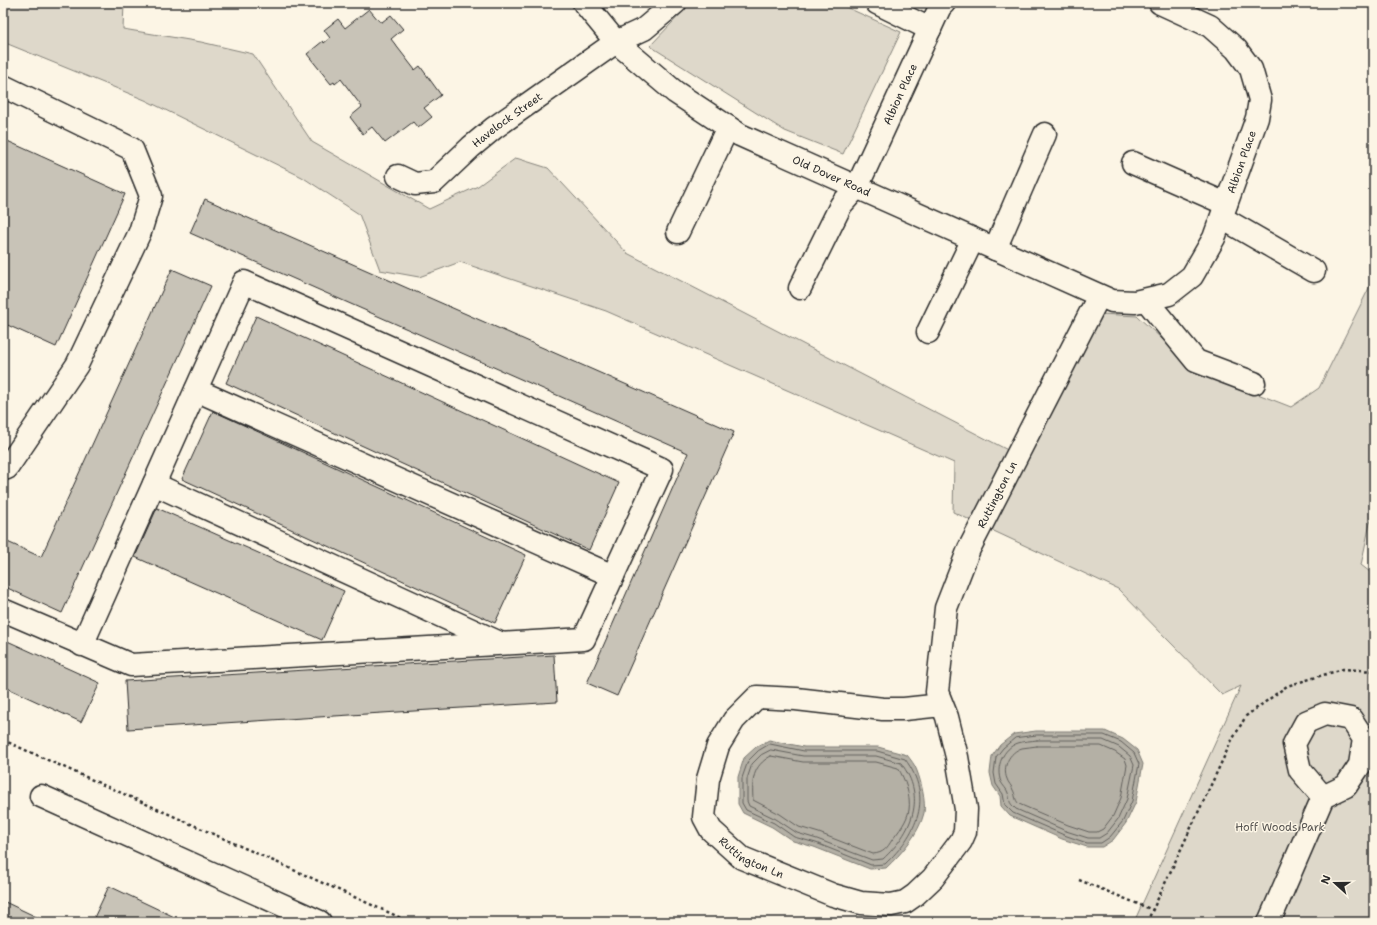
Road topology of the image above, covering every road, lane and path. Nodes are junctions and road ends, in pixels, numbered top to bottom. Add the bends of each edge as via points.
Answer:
1 (584, 3) edge
2 (675, 3) edge
3 (877, 3) edge
4 (944, 3) edge
5 (1160, 3) edge
6 (930, 29) junction
7 (616, 42) junction
8 (3, 86) edge
9 (728, 127) junction
10 (1045, 134) dead end
11 (1133, 162) dead end
12 (398, 176) dead end
13 (857, 187) junction
14 (1224, 211) junction
15 (678, 232) dead end
16 (973, 239) junction
17 (995, 249) junction
18 (1314, 271) dead end
19 (800, 288) dead end
20 (1106, 298) junction
21 (1146, 300) junction
22 (928, 332) dead end
23 (1254, 382) dead end
24 (196, 390) junction
25 (3, 469) edge
26 (154, 484) junction
27 (613, 576) junction
28 (3, 610) edge
29 (502, 644) junction
30 (82, 645) junction
31 (1374, 671) edge
32 (942, 705) junction
33 (3, 740) edge
34 (41, 796) dead end
35 (1323, 797) dead end
36 (1079, 880) dead end
37 (1153, 910) junction
38 (320, 922) edge
39 (410, 922) edge
40 (1147, 922) edge
41 (1269, 922) edge

1 - 7 street, Old Dover Road
2 - 7 street, Havelock Street via 644,29
3 - 6 street
4 - 6 street, Albion Place
5 - 14 street, Albion Place via 1210,26 1236,49 1251,69 1260,100 1257,118
6 - 13 street, Albion Place
7 - 9 street, Old Dover Road via 675,92
7 - 12 street, Havelock Street via 488,133 434,182 415,184
8 - 25 street via 132,149 151,196 140,232 77,365 7,468
9 - 13 street, Old Dover Road via 740,135
9 - 15 street
10 - 17 street
11 - 14 street
13 - 16 street, Old Dover Road
13 - 19 street, Albion Place via 841,205
14 - 18 street
14 - 21 street, Albion Place via 1214,238 1192,276 1169,294
16 - 17 street, Old Dover Road
16 - 22 street
17 - 20 street, Old Dover Road
20 - 21 street, Albion Place via 1135,302
20 - 32 street, Ruttington Ln via 969,549 946,608 937,692
21 - 23 street via 1196,361
24 - 26 street
24 - 27 street
24 - 27 street via 244,282 252,285 662,468
26 - 29 street
26 - 30 street
27 - 29 street via 584,639
28 - 30 street
29 - 30 street via 131,665
31 - 37 path via 1343,669 1286,686 1246,716 1231,742
32 - 32 street, Ruttington Ln via 957,756 966,809 965,832 933,878 905,902 890,906 861,903 833,895 742,858 711,830 704,817 708,779 718,746 734,720 757,697 883,709
33 - 39 path
34 - 38 street
35 - 41 street
36 - 37 path
37 - 40 path

